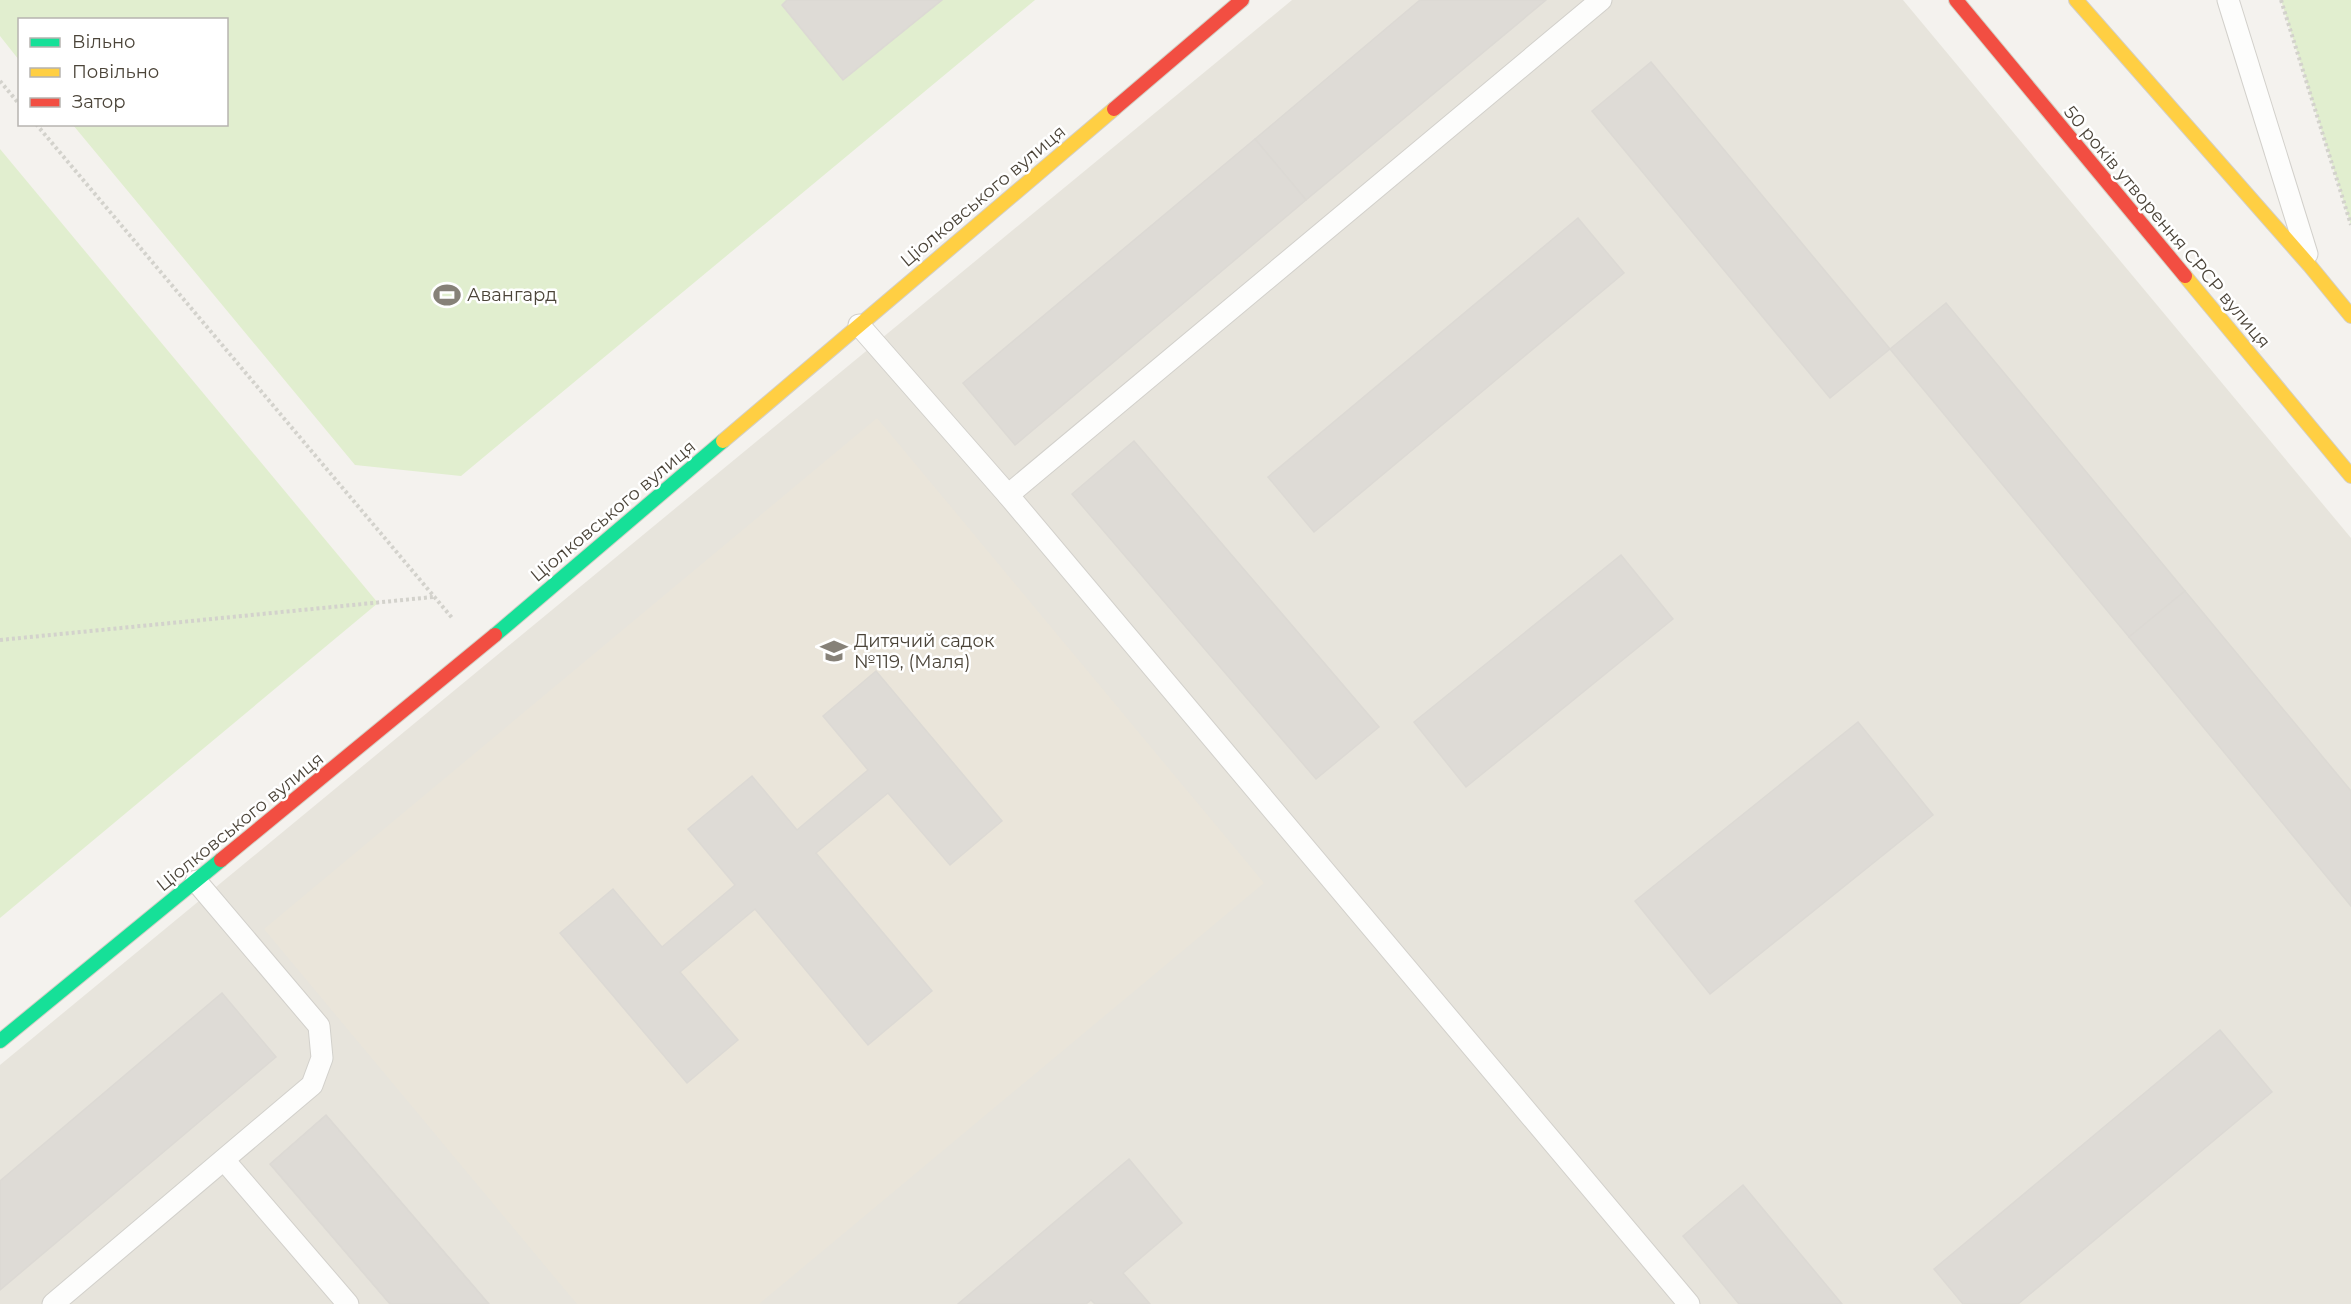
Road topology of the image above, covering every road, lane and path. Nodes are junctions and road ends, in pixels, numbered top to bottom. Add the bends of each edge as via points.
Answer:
1 (1242, 0) edge
2 (1601, 0) edge
3 (1956, 0) edge
4 (2076, 0) edge
5 (2228, 0) edge
6 (2281, 0) edge
7 (0, 81) edge
8 (18, 103) edge
9 (38, 126) edge
10 (2351, 225) edge
11 (2310, 266) junction
12 (2351, 316) edge
13 (859, 326) junction
14 (2351, 476) edge
15 (1008, 495) junction
16 (434, 597) junction
17 (0, 640) edge
18 (478, 649) junction
19 (196, 882) junction
20 (0, 1041) edge
21 (224, 1160) junction
22 (53, 1304) edge
23 (348, 1304) edge
24 (1689, 1304) edge

1 - 13 street, Ціолковського вулиця
2 - 15 lane
3 - 14 street, 50 років утворення СРСР вулиця
4 - 11 street
5 - 11 lane
6 - 10 path
7 - 8 path
9 - 16 path
11 - 12 street
13 - 15 lane
13 - 18 street, Ціолковського вулиця
15 - 24 lane
16 - 17 path
16 - 18 path
18 - 19 street, Ціолковського вулиця
19 - 20 street, Ціолковського вулиця
19 - 21 lane via 319,1026 322,1058 312,1085
21 - 22 lane
21 - 23 lane

